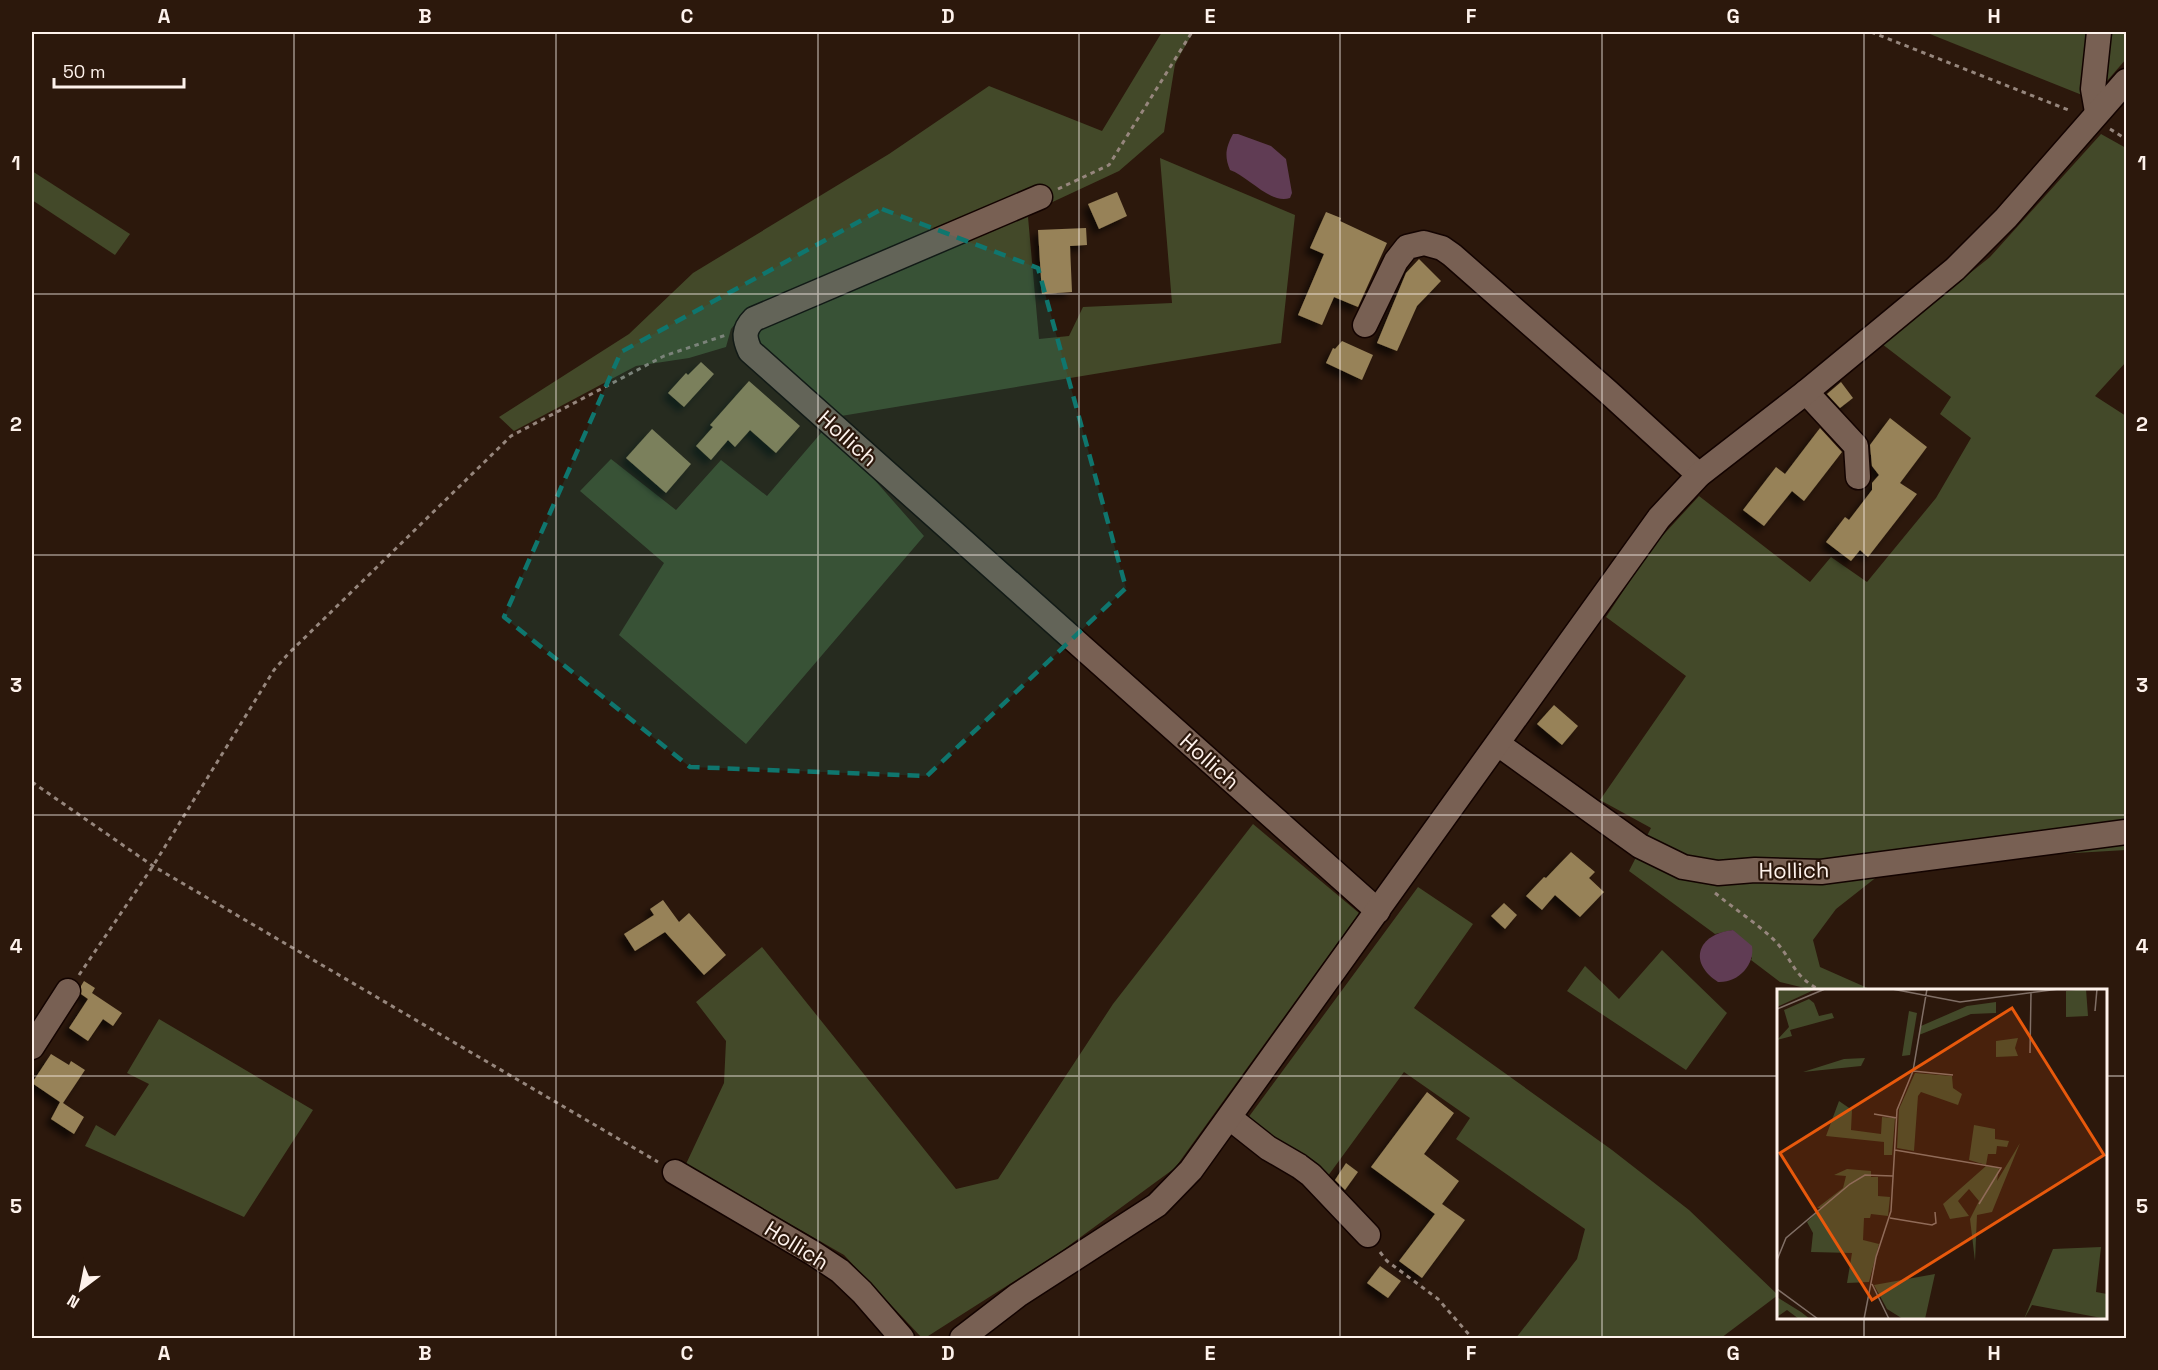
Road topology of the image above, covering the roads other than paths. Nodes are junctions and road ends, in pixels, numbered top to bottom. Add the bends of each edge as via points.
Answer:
1 (2099, 32) edge
2 (2127, 81) edge
3 (2095, 116) junction
4 (1040, 197) road end
5 (1365, 324) dead end
6 (1806, 392) junction
7 (1700, 475) junction
8 (1858, 477) dead end
9 (1498, 744) junction
10 (2127, 832) edge
11 (1378, 911) junction
12 (68, 991) road end
13 (32, 1047) edge
14 (1230, 1118) junction
15 (675, 1172) road end
16 (1368, 1235) road end
17 (902, 1338) edge
18 (962, 1338) edge

1 - 3 street via 2093,89
2 - 3 street
3 - 6 street via 2006,218 1955,268
4 - 11 street, Hollich via 754,320 745,334 750,351
5 - 7 street via 1407,247 1424,243 1442,248
6 - 7 street
6 - 8 street via 1856,446
7 - 9 street via 1659,518
9 - 10 street, Hollich via 1640,846 1683,867 1718,873 1821,872
9 - 11 street
11 - 14 street
12 - 13 street
14 - 16 street via 1299,1166
14 - 18 street via 1191,1170 1157,1205 1018,1295
15 - 17 street, Hollich via 840,1271

